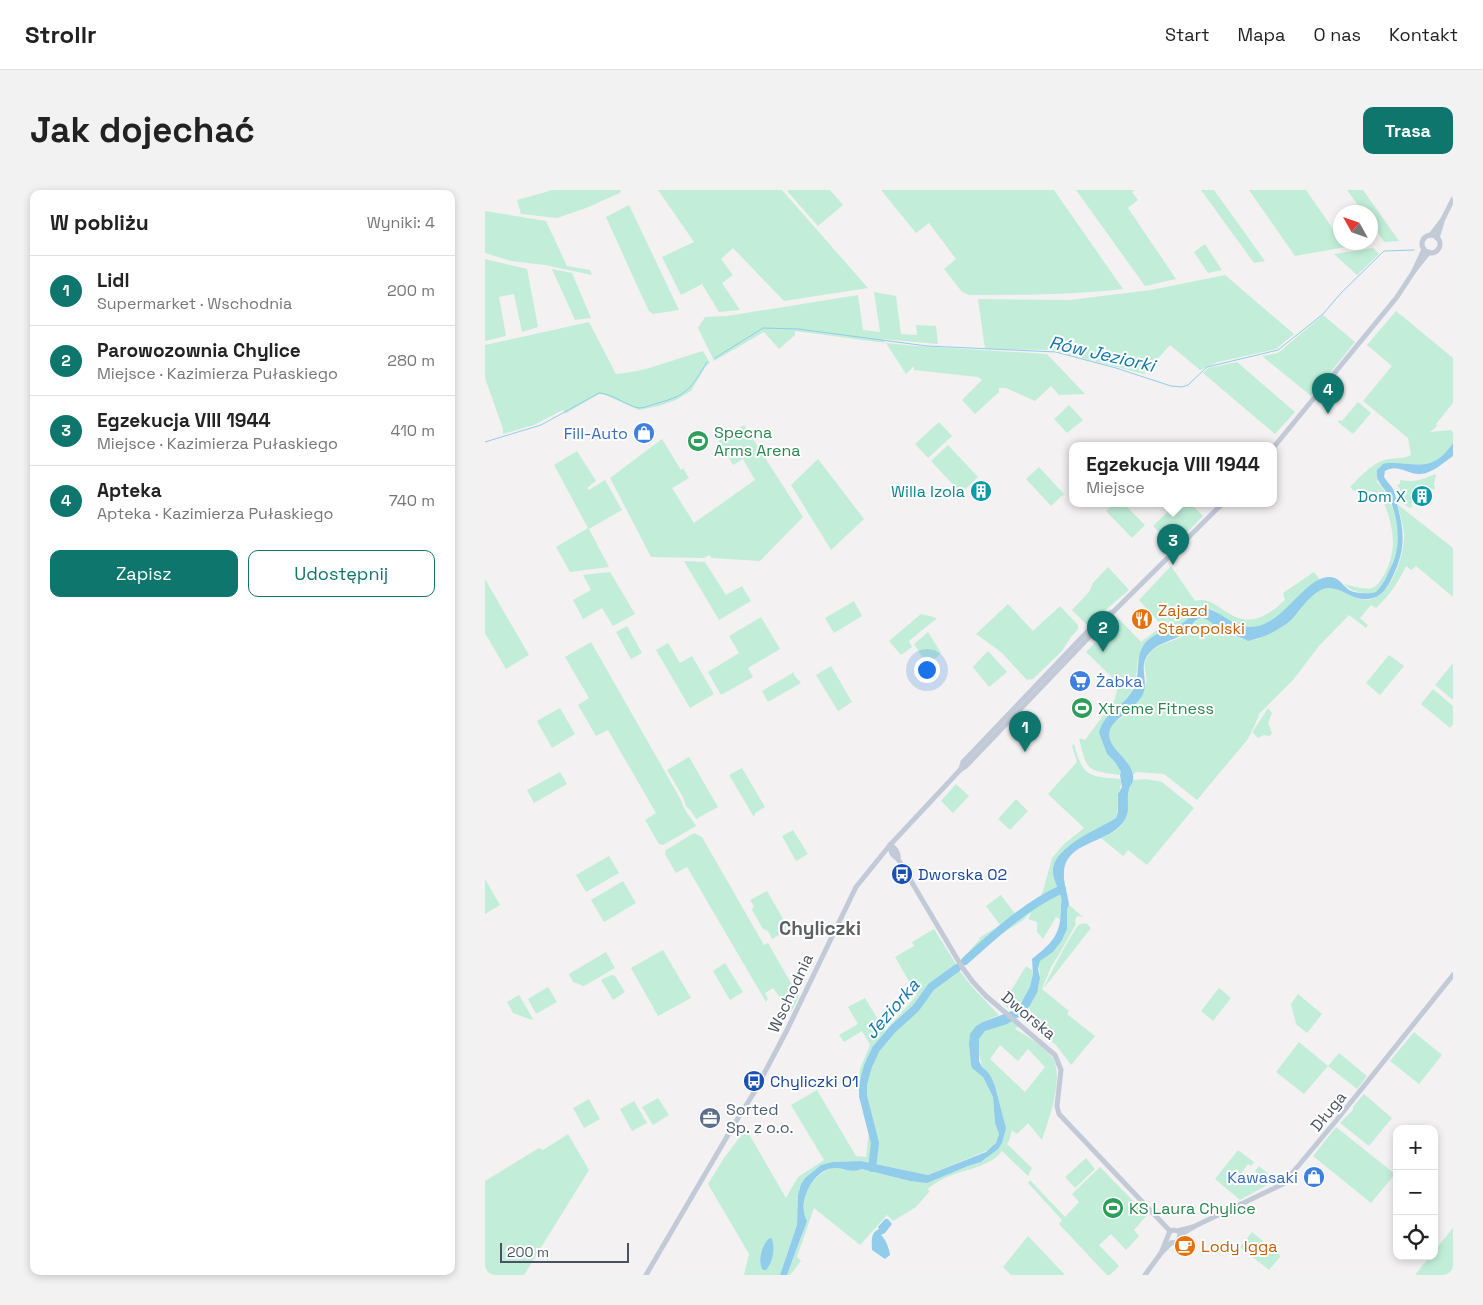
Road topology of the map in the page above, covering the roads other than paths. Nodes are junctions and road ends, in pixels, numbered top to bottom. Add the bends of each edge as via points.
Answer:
1 (1453, 199) edge
2 (1434, 236) junction
3 (1426, 251) junction
4 (1277, 443) edge
5 (1219, 507) edge
6 (889, 845) junction
7 (1453, 976) edge
8 (1170, 1231) junction
9 (1179, 1233) junction
10 (1169, 1241) junction
11 (646, 1275) edge
12 (1145, 1275) edge

1 - 2 main road
2 - 3 main road via 1427,236 1422,241
2 - 3 main road via 1439,247 1434,252
3 - 4 main road via 1387,311
5 - 6 main road, Wschodnia via 1032,692
6 - 8 main road, Dworska via 895,848 898,859 962,967 980,989 1051,1049 1060,1063 1059,1114
6 - 11 main road, Wschodnia via 852,893 767,1071
7 - 9 main road, Długa via 1283,1184
8 - 9 main road
8 - 10 main road via 1167,1235
9 - 10 main road via 1178,1242
10 - 12 main road

